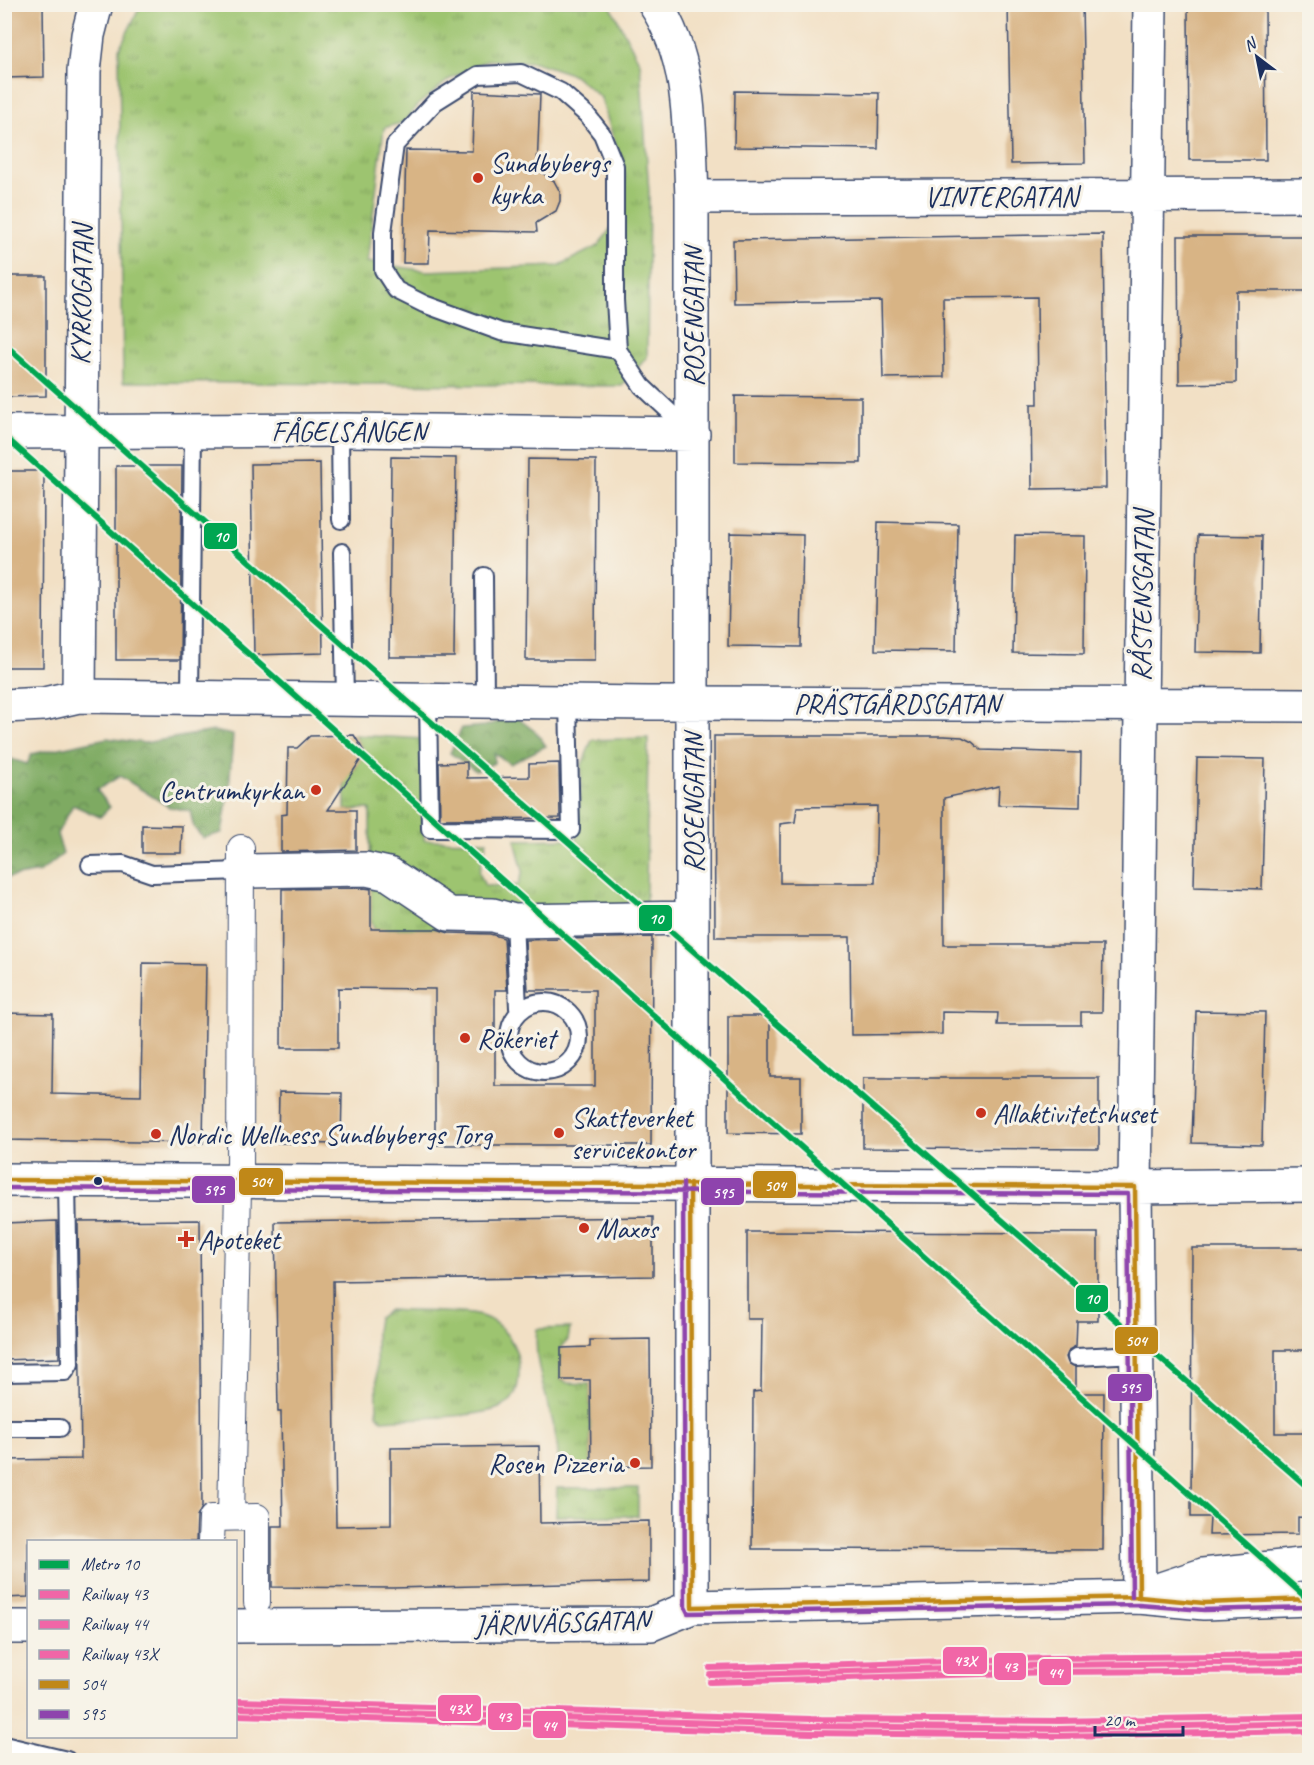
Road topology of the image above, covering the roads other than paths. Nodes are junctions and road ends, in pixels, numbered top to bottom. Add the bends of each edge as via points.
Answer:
1 (96, 4) edge
2 (655, 4) edge
3 (1150, 4) edge
4 (1146, 195) junction
5 (1310, 195) edge
6 (692, 198) junction
7 (618, 350) junction
8 (340, 430) junction
9 (194, 431) junction
10 (4, 432) edge
11 (79, 432) junction
12 (693, 434) junction
13 (341, 520) dead end
14 (342, 552) dead end
15 (484, 576) dead end
16 (78, 696) junction
17 (190, 696) junction
18 (345, 699) junction
19 (428, 700) junction
20 (485, 700) junction
21 (568, 702) junction
22 (694, 703) junction
23 (1141, 704) junction
24 (1310, 705) edge
25 (4, 706) edge
26 (241, 859) junction
27 (90, 866) dead end
28 (692, 918) junction
29 (514, 921) junction
30 (520, 1011) junction
31 (4, 1180) edge
32 (67, 1181) junction
33 (240, 1181) junction
34 (690, 1183) junction
35 (1310, 1185) edge
36 (1135, 1187) junction
37 (1138, 1354) junction
38 (1076, 1357) dead end
39 (4, 1373) edge
40 (4, 1428) edge
41 (60, 1428) dead end
42 (231, 1517) junction
43 (212, 1540) edge
44 (1310, 1564) edge
45 (1139, 1597) junction
46 (1310, 1599) edge
47 (257, 1602) dead end
48 (692, 1607) junction
49 (237, 1626) edge
50 (4, 1627) edge
51 (27, 1627) edge
52 (4, 1745) edge
53 (67, 1761) edge

1 - 11 street, KYRKOGATAN via 84,71
2 - 6 street, ROSENGATAN via 672,35 681,64
3 - 4 street, RÅSTENSGATAN
4 - 5 street, VINTERGATAN
4 - 6 street, VINTERGATAN
4 - 23 street, RÅSTENSGATAN
6 - 12 street, ROSENGATAN
7 - 7 lane via 615,166 602,134 587,115 551,87 521,73 478,75 435,102 395,145 383,232 383,270 396,290 501,333
7 - 12 lane via 642,386
8 - 9 street, FÅGELSÅNGEN
8 - 12 street, FÅGELSÅNGEN
8 - 13 lane
9 - 11 street, FÅGELSÅNGEN
9 - 17 lane
10 - 11 street, FÅGELSÅNGEN
11 - 16 street, KYRKOGATAN
12 - 22 street, ROSENGATAN
14 - 18 lane
15 - 20 lane
16 - 17 street, PRÄSTGÅRDSGATAN
16 - 25 street, PRÄSTGÅRDSGATAN via 44,704
17 - 18 street, PRÄSTGÅRDSGATAN
18 - 19 street, PRÄSTGÅRDSGATAN
19 - 20 street, PRÄSTGÅRDSGATAN
19 - 21 lane via 430,829 498,830 571,830
20 - 21 street, PRÄSTGÅRDSGATAN
21 - 22 street, PRÄSTGÅRDSGATAN
22 - 23 street, PRÄSTGÅRDSGATAN
22 - 28 street, ROSENGATAN
23 - 24 street, PRÄSTGÅRDSGATAN
23 - 36 street, RÅSTENSGATAN
26 - 27 lane via 152,874 123,864
26 - 29 street via 389,874 449,914 492,915
26 - 33 street
28 - 29 street
28 - 34 street, ROSENGATAN
29 - 30 lane
30 - 30 lane via 538,1002 551,1002 572,1015 579,1042 570,1062 542,1073 518,1061 508,1039
31 - 32 street
32 - 33 street
32 - 39 lane via 70,1364 65,1372
33 - 34 street
33 - 42 street
34 - 36 street
34 - 48 street, ROSENGATAN
35 - 36 street
36 - 37 street, RÅSTENSGATAN
37 - 38 lane
37 - 45 street, RÅSTENSGATAN
40 - 41 lane
42 - 43 street via 212,1518
42 - 47 street via 257,1517
44 - 45 street, JÄRNVÄGSGATAN via 1203,1575
45 - 46 street, JÄRNVÄGSGATAN via 1204,1603
45 - 48 street, JÄRNVÄGSGATAN
48 - 49 street, JÄRNVÄGSGATAN via 651,1624
50 - 51 street
52 - 53 lane

